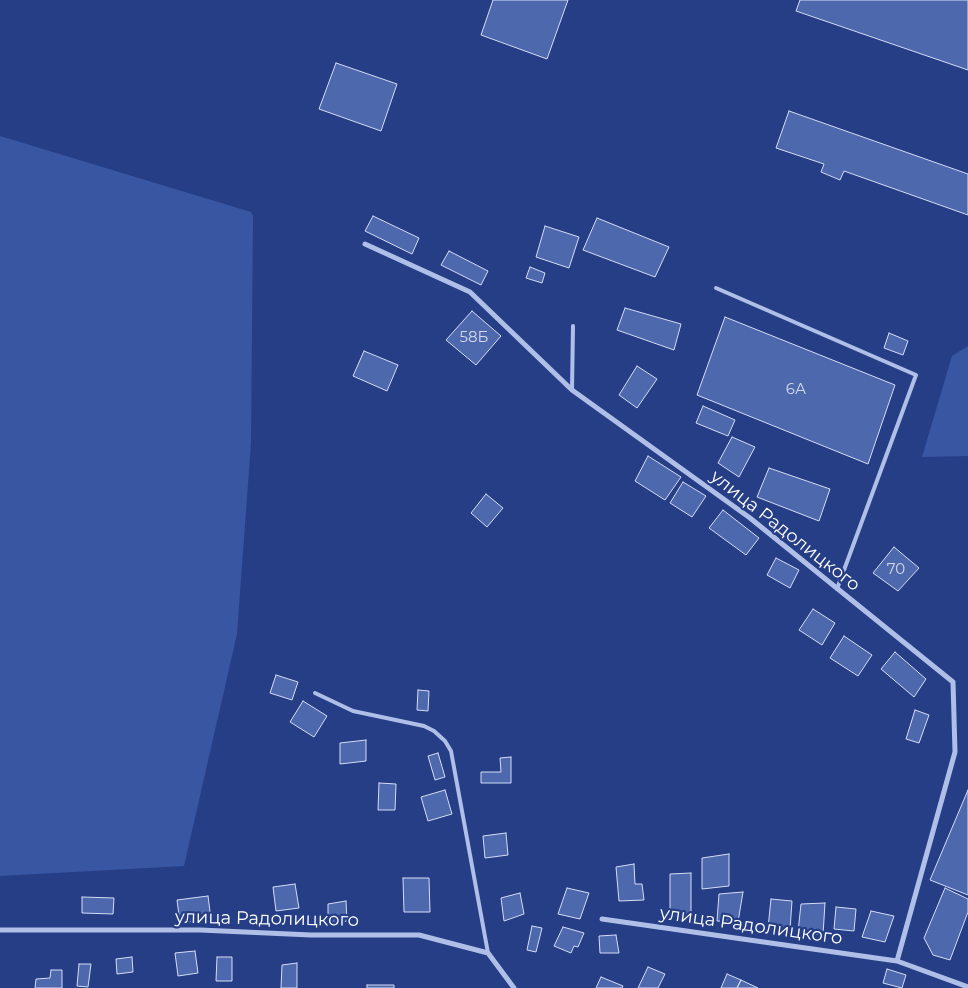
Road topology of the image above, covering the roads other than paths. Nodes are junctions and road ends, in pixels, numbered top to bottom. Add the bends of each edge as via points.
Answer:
1 (365, 244) dead end
2 (716, 288) dead end
3 (573, 326) dead end
4 (572, 390) junction
5 (837, 588) junction
6 (314, 693) dead end
7 (602, 920) dead end
8 (0, 930) edge
9 (488, 952) junction
10 (897, 960) junction
11 (514, 988) edge
12 (968, 988) edge

1 - 4 street, улица Радолицкого via 470,292
2 - 5 lane via 916,376
3 - 4 lane
4 - 5 street, улица Радолицкого via 750,518
5 - 10 street, улица Радолицкого via 953,682 955,752
6 - 9 lane via 353,711 424,726 434,731 448,746
7 - 10 street, улица Радолицкого
8 - 9 street, улица Радолицкого via 419,935
9 - 11 street
10 - 12 street, улица Радолицкого

